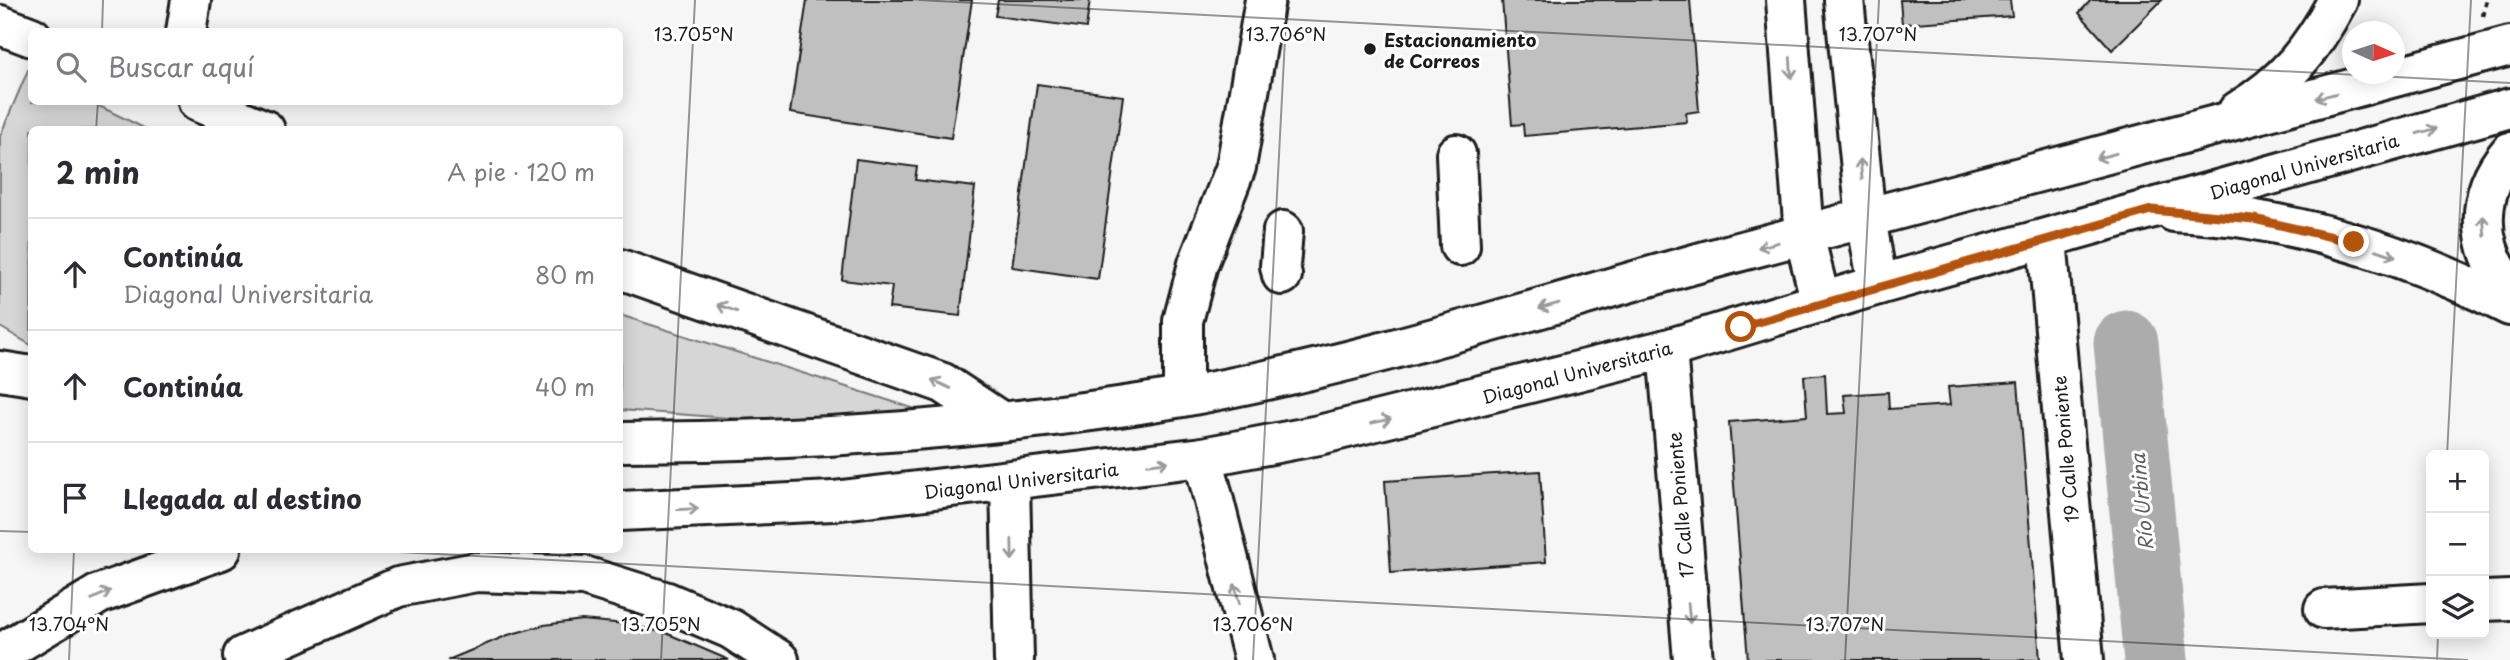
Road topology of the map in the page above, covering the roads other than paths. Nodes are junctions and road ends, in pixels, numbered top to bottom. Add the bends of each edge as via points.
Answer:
1 (191, 0) edge
2 (1265, 0) edge
3 (1786, 0) edge
4 (1844, 0) edge
5 (2338, 0) edge
6 (0, 25) edge
7 (187, 28) edge
8 (28, 36) edge
9 (2510, 46) edge
10 (205, 105) edge
11 (2510, 108) edge
12 (255, 126) edge
13 (2210, 128) junction
14 (2510, 152) edge
15 (1456, 154) dead end
16 (2151, 210) junction
17 (1867, 219) junction
18 (1283, 231) dead end
19 (1804, 235) junction
20 (2047, 239) junction
21 (1460, 246) dead end
22 (623, 270) edge
23 (1282, 275) dead end
24 (1878, 285) junction
25 (2510, 288) edge
26 (1821, 303) junction
27 (2510, 306) edge
28 (1667, 349) junction
29 (0, 370) edge
30 (28, 375) edge
31 (1183, 396) junction
32 (999, 420) junction
33 (623, 442) edge
34 (1203, 457) junction
35 (1010, 482) junction
36 (623, 511) edge
37 (213, 553) edge
38 (2510, 600) edge
39 (2489, 601) edge
40 (2426, 603) edge
41 (2324, 609) dead end
42 (0, 654) edge
43 (243, 656) dead end
44 (779, 660) edge
45 (1014, 660) edge
46 (1254, 660) edge
47 (1693, 660) edge
48 (2084, 660) edge

1 - 7 main road
2 - 31 main road via 1236,167 1198,264 1183,321
3 -> 19 main road
17 -> 4 main road
5 - 13 main road via 2316,43 2269,92
6 - 8 main road
9 -> 13 main road
10 - 12 main road
16 -> 11 main road, Diagonal Universitaria
13 -> 17 main road
25 -> 14 main road via 2488,251 2482,215 2491,180
15 - 21 main road
16 - 20 main road, Diagonal Universitaria
16 -> 27 main road via 2254,219 2354,242 2451,276
17 - 19 main road
17 - 24 main road
18 - 23 main road
19 - 26 main road
19 -> 31 main road via 1409,346
20 - 24 main road, Diagonal Universitaria
20 - 48 main road, 19 Calle Poniente
32 -> 22 main road via 943,383
24 - 26 main road, Diagonal Universitaria
26 - 28 main road, Diagonal Universitaria
34 -> 28 main road, Diagonal Universitaria via 1422,412
28 -> 47 main road, 17 Calle Poniente
29 - 30 main road
31 - 32 main road
32 - 33 main road via 818,436
35 -> 34 main road, Diagonal Universitaria
46 -> 34 main road
36 -> 35 main road, Diagonal Universitaria via 834,501
35 -> 45 main road
42 -> 37 main road via 99,594
38 - 39 main road
40 - 41 main road
43 - 44 main road via 398,587 476,572 584,576 667,602 731,629

